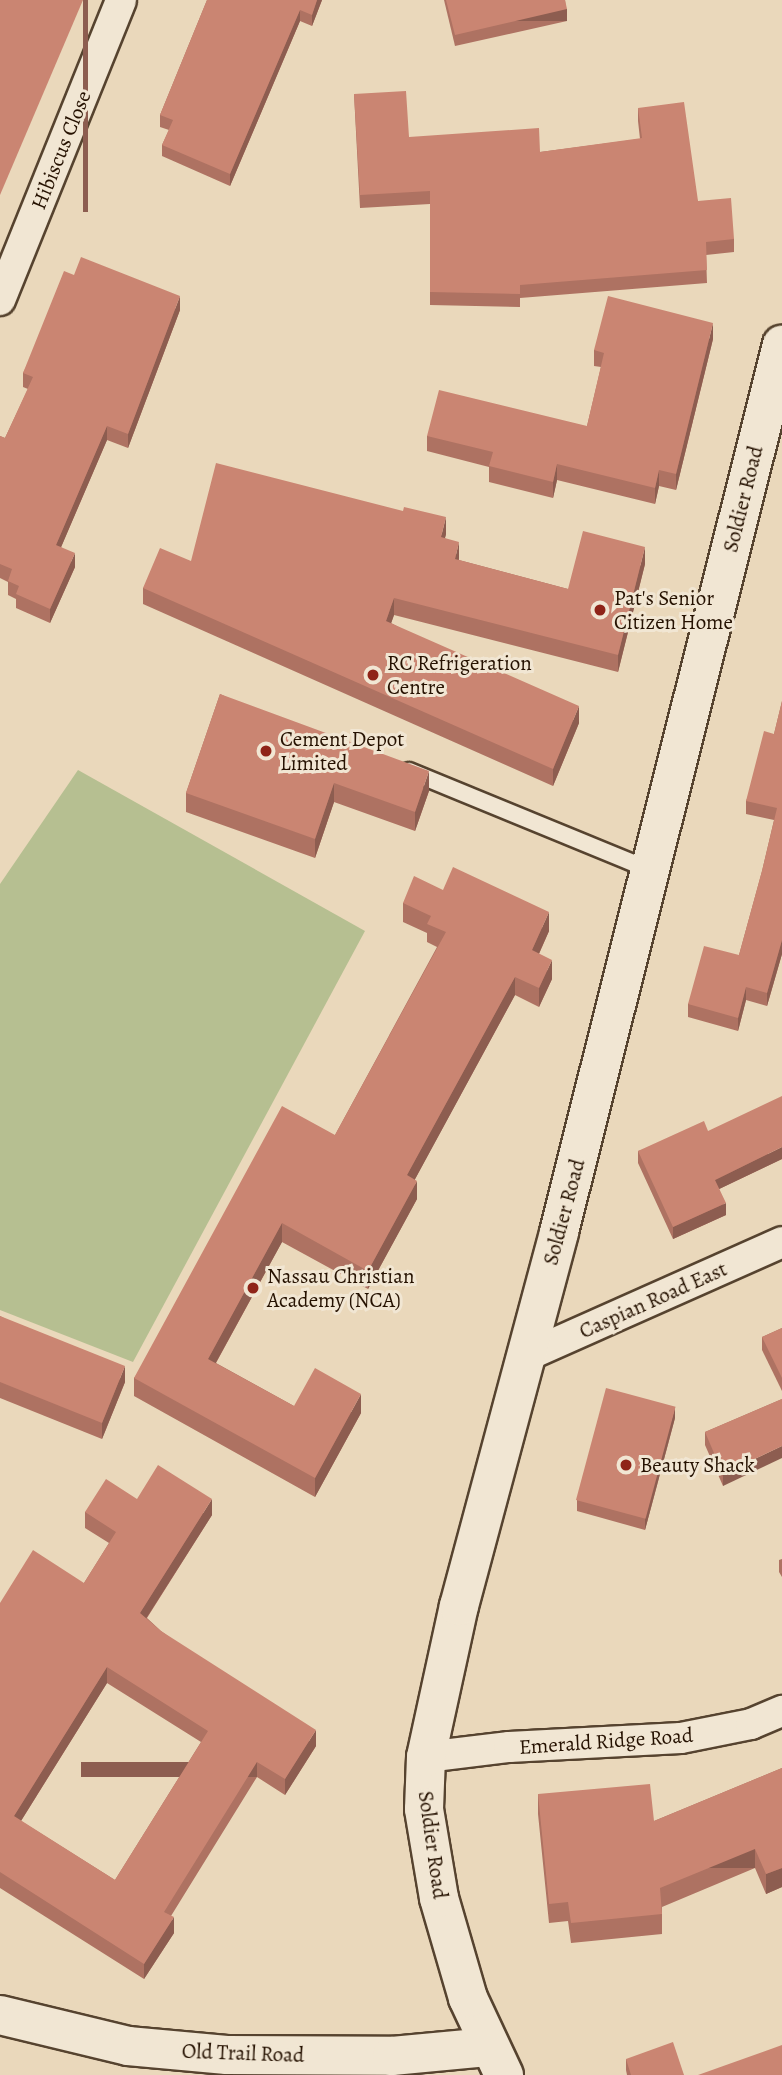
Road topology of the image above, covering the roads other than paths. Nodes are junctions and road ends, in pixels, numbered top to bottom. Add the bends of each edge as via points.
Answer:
1 (121, 0) edge
2 (0, 300) edge
3 (782, 345) edge
4 (386, 762) edge
5 (650, 870) junction
6 (782, 1242) edge
7 (524, 1357) junction
8 (782, 1711) edge
9 (426, 1757) junction
10 (5, 2024) edge
11 (496, 2061) edge

1 - 2 street, Hibiscus Close
3 - 5 main road, Soldier Road
4 - 5 lane
5 - 7 main road, Soldier Road
6 - 7 street, Caspian Road East
7 - 9 main road, Soldier Road via 458,1606
8 - 9 street, Emerald Ridge Road via 751,1724 681,1738 509,1747
9 - 11 main road, Soldier Road via 424,1809 439,1898 468,1998
10 - 11 main road, Old Trail Road via 128,2046 227,2055

